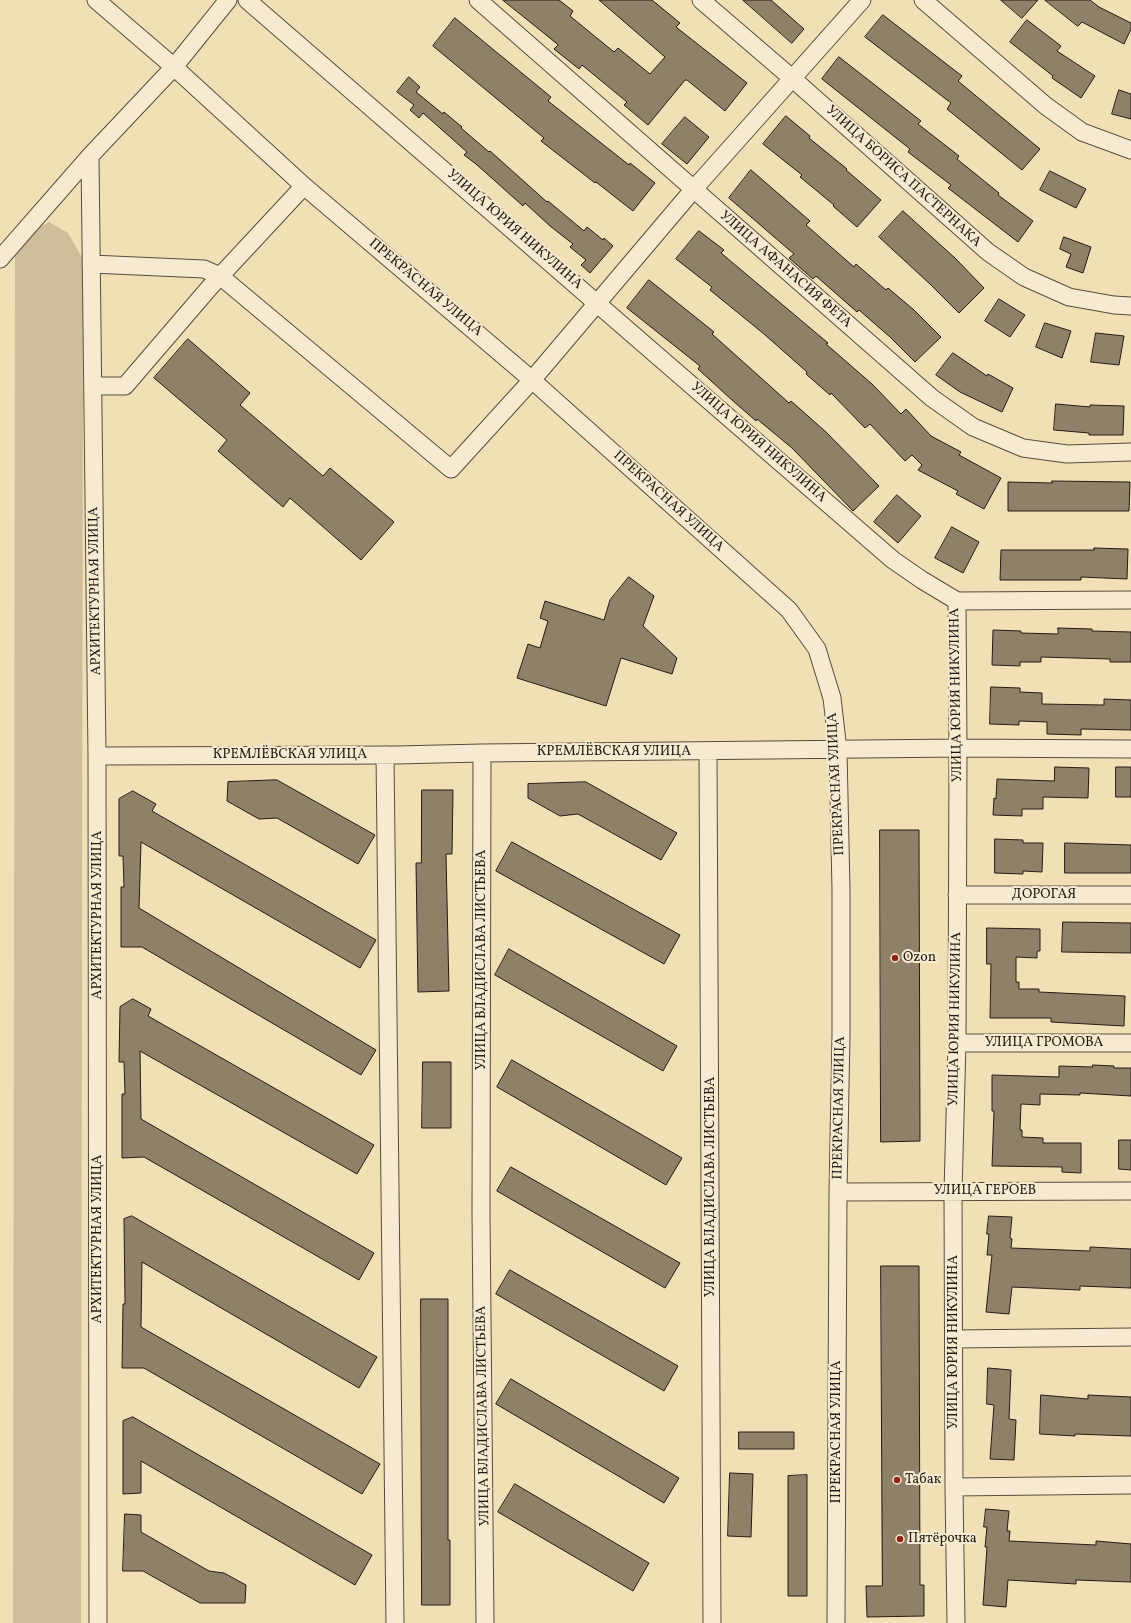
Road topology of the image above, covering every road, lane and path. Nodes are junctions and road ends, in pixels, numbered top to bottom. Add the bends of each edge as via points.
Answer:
1 (96, 0) edge
2 (228, 0) edge
3 (247, 0) edge
4 (478, 0) edge
5 (701, 0) edge
6 (862, 0) edge
7 (923, 0) edge
8 (174, 67) junction
9 (793, 79) junction
10 (1131, 150) edge
11 (90, 156) junction
12 (304, 186) junction
13 (693, 190) junction
14 (0, 258) edge
15 (90, 264) junction
16 (220, 276) junction
17 (598, 303) junction
18 (1131, 306) edge
19 (532, 380) junction
20 (93, 386) junction
21 (1131, 452) edge
22 (1131, 600) edge
23 (957, 601) junction
24 (958, 748) junction
25 (1131, 749) edge
26 (838, 750) junction
27 (708, 751) junction
28 (482, 753) junction
29 (385, 755) junction
30 (97, 756) junction
31 (1131, 894) edge
32 (957, 896) junction
33 (957, 1043) junction
34 (1131, 1043) edge
35 (1131, 1191) edge
36 (838, 1192) junction
37 (953, 1192) junction
38 (1131, 1337) edge
39 (954, 1339) junction
40 (1131, 1485) edge
41 (954, 1487) junction
42 (98, 1623) edge
43 (395, 1623) edge
44 (486, 1623) edge
45 (712, 1623) edge
46 (836, 1623) edge
47 (956, 1623) edge

1 - 8 street, ПРЕКРАСНАЯ УЛИЦА
2 - 8 street
3 - 17 street, УЛИЦА ЮРИЯ НИКУЛИНА
4 - 13 street, УЛИЦА АФАНАСИЯ ФЕТА
5 - 9 street, УЛИЦА БОРИСА ПАСТЕРНАКА
6 - 9 street
7 - 10 street via 1046,106 1082,132
8 - 11 street
8 - 12 street, ПРЕКРАСНАЯ УЛИЦА
9 - 13 street
9 - 18 street, УЛИЦА БОРИСА ПАСТЕРНАКА via 988,252 1024,277 1069,297
11 - 14 street
11 - 15 street, АРХИТЕКТУРНАЯ УЛИЦА
12 - 16 street
12 - 19 street, ПРЕКРАСНАЯ УЛИЦА
13 - 17 street
13 - 21 street, УЛИЦА АФАНАСИЯ ФЕТА via 932,398 973,427 1023,448 1067,454
15 - 16 street via 204,269
15 - 20 street, АРХИТЕКТУРНАЯ УЛИЦА
16 - 19 street via 450,469
16 - 20 street via 125,386
17 - 19 street
17 - 23 street, УЛИЦА ЮРИЯ НИКУЛИНА via 893,560
19 - 26 street, ПРЕКРАСНАЯ УЛИЦА via 789,610 817,649 832,698
20 - 30 street, АРХИТЕКТУРНАЯ УЛИЦА
22 - 23 street
23 - 24 street, УЛИЦА ЮРИЯ НИКУЛИНА
24 - 25 street, КРЕМЛЁВСКАЯ УЛИЦА
24 - 26 street, КРЕМЛЁВСКАЯ УЛИЦА
24 - 32 street, УЛИЦА ЮРИЯ НИКУЛИНА
26 - 27 street, КРЕМЛЁВСКАЯ УЛИЦА
26 - 36 street, ПРЕКРАСНАЯ УЛИЦА via 841,1035
27 - 28 street, КРЕМЛЁВСКАЯ УЛИЦА
27 - 45 street, УЛИЦА ВЛАДИСЛАВА ЛИСТЬЕВА
28 - 29 street, КРЕМЛЁВСКАЯ УЛИЦА
28 - 44 street, УЛИЦА ВЛАДИСЛАВА ЛИСТЬЕВА via 481,1214
29 - 30 street, КРЕМЛЁВСКАЯ УЛИЦА
29 - 43 street
30 - 42 street, АРХИТЕКТУРНАЯ УЛИЦА
31 - 32 street, ДОРОГАЯ
32 - 33 street, УЛИЦА ЮРИЯ НИКУЛИНА
33 - 34 street, УЛИЦА ГРОМОВА
33 - 37 street, УЛИЦА ЮРИЯ НИКУЛИНА
35 - 37 street, УЛИЦА ГЕРОЕВ
36 - 37 street, УЛИЦА ГЕРОЕВ
36 - 46 street, ПРЕКРАСНАЯ УЛИЦА
37 - 39 street, УЛИЦА ЮРИЯ НИКУЛИНА
38 - 39 street
39 - 41 street, УЛИЦА ЮРИЯ НИКУЛИНА
40 - 41 street
41 - 47 street, УЛИЦА ЮРИЯ НИКУЛИНА

